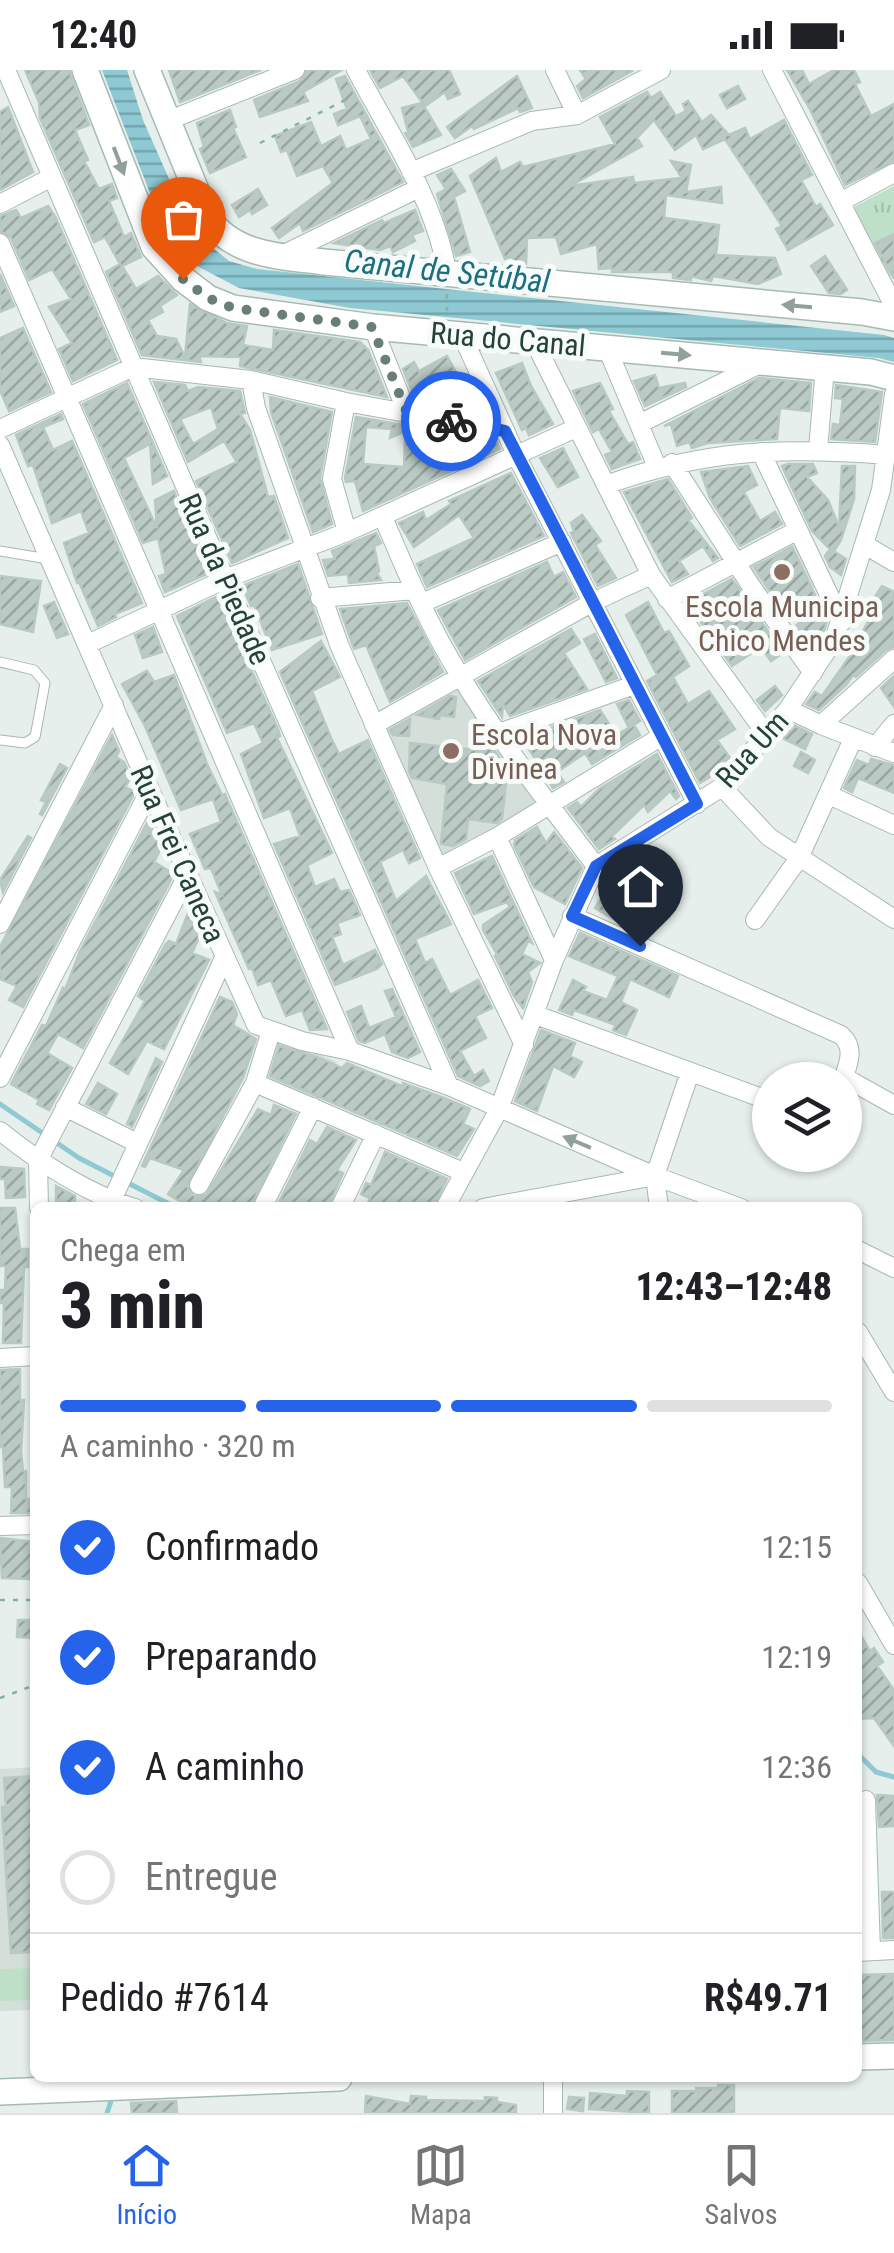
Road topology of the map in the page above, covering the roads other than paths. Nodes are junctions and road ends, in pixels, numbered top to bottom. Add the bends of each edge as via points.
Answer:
1 (6, 70) edge
2 (85, 70) edge
3 (147, 70) edge
4 (295, 70) edge
5 (356, 70) edge
6 (555, 70) edge
7 (661, 70) edge
8 (772, 70) edge
9 (577, 115) junction
10 (167, 122) junction
11 (894, 173) edge
12 (50, 178) junction
13 (415, 180) junction
14 (842, 200) junction
15 (0, 204) edge
16 (0, 243) edge
17 (279, 256) junction
18 (447, 280) junction
19 (894, 306) edge
20 (894, 318) edge
21 (454, 325) junction
22 (372, 327) junction
23 (534, 341) junction
24 (607, 348) junction
25 (765, 362) junction
26 (133, 367) junction
27 (825, 367) junction
28 (894, 378) edge
29 (251, 380) junction
30 (894, 394) edge
31 (69, 397) junction
32 (346, 402) junction
33 (407, 413) junction
34 (639, 424) junction
35 (576, 428) junction
36 (0, 429) edge
37 (505, 431) junction
38 (0, 445) edge
39 (818, 450) junction
40 (761, 452) junction
41 (888, 455) junction
42 (517, 458) junction
43 (665, 465) junction
44 (606, 485) junction
45 (383, 517) junction
46 (798, 530) junction
47 (347, 532) junction
48 (562, 542) junction
49 (865, 545) junction
50 (305, 548) junction
51 (0, 551) edge
52 (51, 560) junction
53 (736, 562) junction
54 (894, 562) edge
55 (651, 575) junction
56 (225, 579) junction
57 (418, 597) junction
58 (320, 598) junction
59 (667, 599) junction
60 (593, 602) junction
61 (160, 608) junction
62 (842, 622) junction
63 (88, 644) junction
64 (894, 659) edge
65 (0, 662) edge
66 (813, 673) junction
67 (459, 675) junction
68 (634, 685) junction
69 (114, 705) junction
70 (788, 708) junction
71 (894, 724) edge
72 (374, 725) junction
73 (821, 726) junction
74 (500, 734) junction
75 (766, 734) junction
76 (662, 736) junction
77 (853, 739) junction
78 (0, 740) edge
79 (875, 747) junction
80 (894, 753) edge
81 (722, 786) junction
82 (150, 790) junction
83 (829, 795) junction
84 (697, 804) junction
85 (549, 805) junction
86 (894, 825) edge
87 (497, 836) junction
88 (799, 858) junction
89 (596, 866) junction
90 (438, 868) junction
91 (188, 874) junction
92 (572, 916) junction
93 (894, 918) edge
94 (754, 920) dead end
95 (0, 924) edge
96 (224, 958) junction
97 (554, 960) junction
98 (536, 1015) junction
99 (271, 1031) junction
100 (524, 1045) junction
101 (350, 1050) junction
102 (848, 1062) edge
103 (690, 1072) junction
104 (0, 1078) edge
105 (255, 1082) junction
106 (448, 1086) junction
107 (862, 1088) edge
108 (752, 1094) edge
109 (894, 1105) edge
110 (65, 1107) junction
111 (313, 1107) junction
112 (499, 1109) junction
113 (0, 1131) edge
114 (376, 1134) junction
115 (137, 1143) junction
116 (45, 1147) junction
117 (463, 1172) junction
118 (655, 1176) junction
119 (199, 1185) dead end
120 (566, 1200) edge
121 (122, 1201) edge
122 (40, 1202) edge
123 (265, 1202) edge
124 (343, 1202) edge
125 (448, 1202) edge
126 (658, 1202) edge
127 (725, 1202) edge
128 (862, 1252) edge
129 (894, 1268) edge
130 (862, 1339) edge
131 (30, 1356) edge
132 (0, 1358) edge
133 (894, 1392) edge
134 (30, 1525) edge
135 (0, 1526) edge
136 (862, 1590) edge
137 (894, 1645) edge
138 (866, 1800) dead end
139 (894, 1950) edge
140 (864, 1952) edge
141 (894, 2056) edge
142 (862, 2057) edge
143 (144, 2082) edge
144 (553, 2082) edge
145 (60, 2084) edge
146 (0, 2092) edge
147 (554, 2113) edge

1 - 12 street, Rua da Piedade
2 -> 22 street, Rua do Canal via 147,234 183,279 233,308
3 - 10 street, Rua do Canal
4 - 10 street
5 - 13 street
6 - 9 street
7 - 9 street
8 - 14 street
9 - 13 street via 532,121
10 - 17 street, Rua do Canal via 218,232 248,250
11 - 14 street
12 - 15 street
12 - 26 street, Rua da Piedade
13 - 17 street
13 - 18 street via 442,240
14 - 19 street
16 - 31 street
17 - 18 street, Rua do Canal
20 -> 18 street, Rua do Canal
21 - 22 street, Rua do Canal
21 - 23 street, Rua do Canal
21 - 37 street
22 - 33 street
23 - 24 street, Rua do Canal
23 - 35 street
24 -> 25 street, Rua do Canal
24 - 34 street
25 - 27 street, Rua do Canal
25 - 34 street
26 - 29 street
26 - 31 street
26 - 56 street, Rua da Piedade
27 - 28 street, Rua do Canal
27 - 39 street
29 - 32 street
29 - 50 street
30 - 41 street, Rua Um
31 - 36 street
31 - 61 street
32 - 33 street
32 - 47 street via 332,479
33 - 37 street
34 - 43 street
35 - 42 street
35 - 44 street
37 - 42 street
38 - 52 street, Rua Frei Caneca
39 - 40 street
39 - 41 street
40 - 43 street
40 - 46 street
41 - 49 street, Rua Um
42 - 45 street
42 - 48 street
43 - 44 street
43 - 53 street
44 - 55 street
45 - 47 street
45 - 57 street
46 - 53 street
46 - 62 street
47 - 50 street
48 - 57 street
48 - 60 street
49 - 54 street
49 - 62 street, Rua Um
50 - 56 street
50 - 58 street
51 - 52 lane
52 - 63 street, Rua Frei Caneca
53 - 59 street
53 - 66 street
55 - 59 street
55 - 60 street
56 - 61 street
56 - 106 street, Rua da Piedade
57 - 58 street
57 - 67 street
58 - 72 street
59 - 75 street
60 - 67 street
60 - 68 street
61 - 63 street
61 - 101 street
62 - 66 street, Rua Um
63 - 69 street, Rua Frei Caneca
64 - 73 street
65 - 78 lane via 34,670 46,683 35,737 25,744
66 - 70 street, Rua Um
67 - 72 street
67 - 74 street
68 - 74 street
68 - 76 street
69 - 82 street, Rua Frei Caneca
69 - 95 street
70 - 73 street
70 - 75 street, Rua Um
71 - 79 street
72 - 90 street
73 - 77 street
74 - 85 street
75 - 81 street, Rua Um
76 - 84 street
76 - 85 street
77 - 79 street
77 - 83 street
79 - 80 street
81 - 84 street, Rua Um
81 - 88 street
82 - 91 street, Rua Frei Caneca
82 - 104 street
83 - 86 street
83 - 88 street
84 - 89 street, Rua Um
85 - 87 street
85 - 89 street
87 - 90 street
87 - 97 street
88 - 93 street
88 - 94 street
89 - 92 street
90 - 100 street
91 - 96 street, Rua Frei Caneca
91 - 110 street
92 - 97 street
92 - 102 street via 841,1036 849,1042
96 - 99 street, Rua Frei Caneca via 256,1025
96 - 115 street
97 - 98 street
98 - 100 street
98 - 103 street
99 - 101 street
99 - 105 street
100 - 112 street
101 - 106 street
103 - 108 street
103 - 118 street
105 - 111 street
105 - 119 street
106 - 112 street
107 - 109 street
110 - 115 street
110 - 116 street
111 - 114 street
111 - 123 street
112 - 117 street
118 -> 112 street
113 - 116 street
114 - 117 street
114 - 124 street
115 - 121 street via 125,1169
116 - 121 street
116 - 122 street
117 - 125 street
118 - 120 street
118 - 126 street
118 - 127 street
128 - 129 street
130 - 133 street
131 - 132 street
134 - 135 street
136 - 137 street
138 - 140 street
139 - 140 street
141 - 142 street
143 - 145 street
144 - 147 street
145 - 146 street

